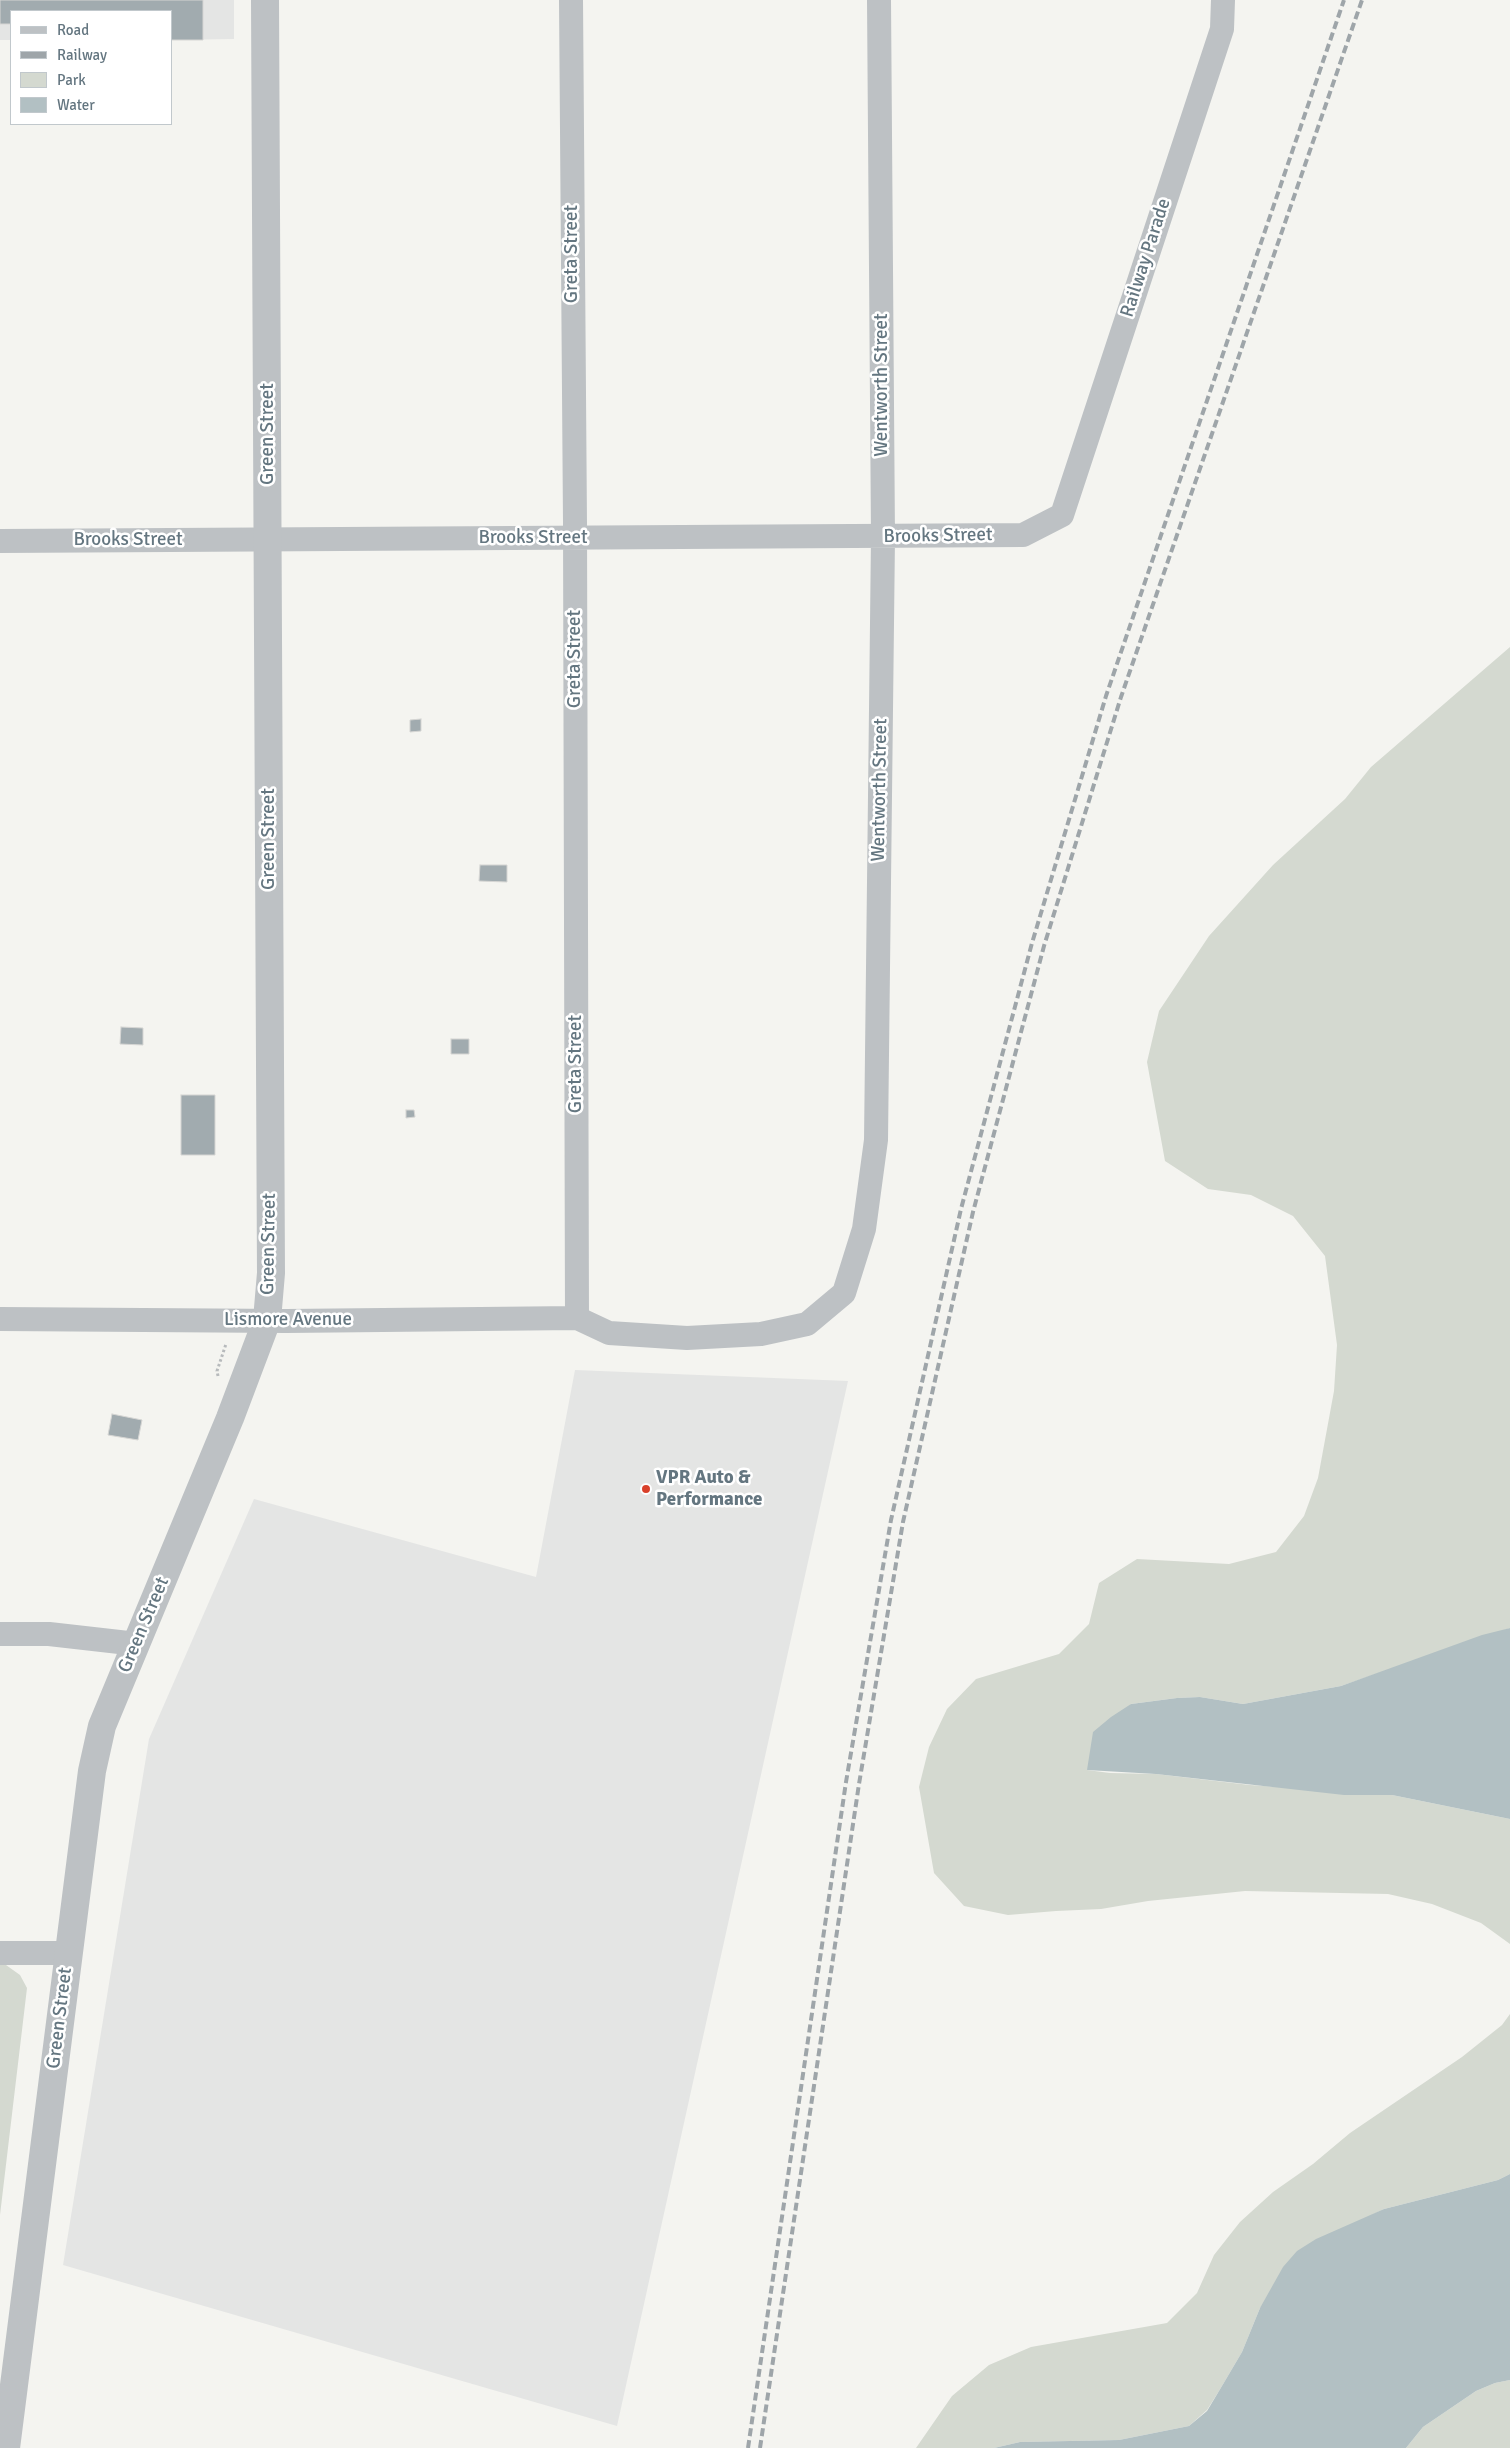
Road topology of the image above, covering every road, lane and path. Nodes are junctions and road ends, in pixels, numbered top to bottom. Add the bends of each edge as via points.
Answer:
1 (265, 0) edge
2 (571, 0) edge
3 (879, 0) edge
4 (1223, 0) edge
5 (1062, 516) joint
6 (883, 537) junction
7 (575, 538) junction
8 (269, 539) junction
9 (0, 541) edge
10 (577, 1318) junction
11 (0, 1319) edge
12 (267, 1320) junction
13 (0, 1634) edge
14 (137, 1644) junction
15 (0, 1953) edge
16 (68, 1954) junction
17 (6, 2448) edge

1 - 8 street, Green Street
2 - 7 street, Greta Street
3 - 6 street, Wentworth Street
4 - 5 street, Railway Parade via 1222,29
5 - 6 street, Brooks Street via 1023,535
6 - 7 street, Brooks Street
6 - 10 street, Wentworth Street via 876,1140 864,1229 844,1293 807,1324 761,1334 687,1338 609,1333
7 - 8 street, Brooks Street
7 - 10 street, Greta Street
8 - 9 street, Brooks Street
8 - 12 street, Green Street via 270,1273
10 - 12 street, Lismore Avenue
11 - 12 street, Lismore Avenue
12 - 14 street, Green Street
13 - 14 street via 49,1634
14 - 16 street, Green Street via 102,1726
15 - 16 street
16 - 17 street, Green Street

